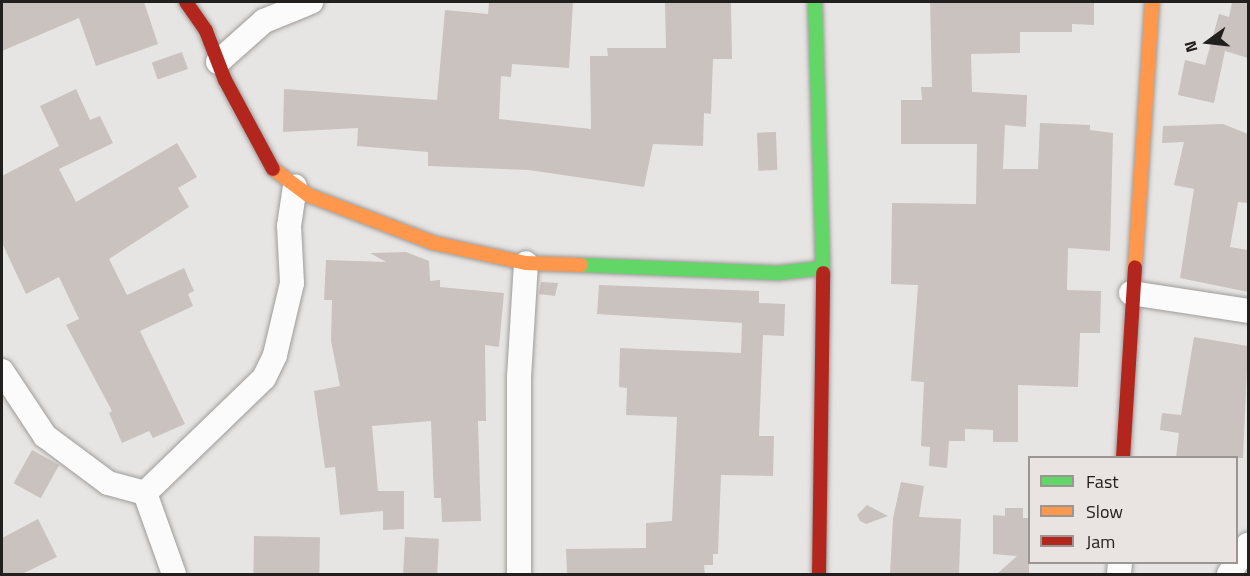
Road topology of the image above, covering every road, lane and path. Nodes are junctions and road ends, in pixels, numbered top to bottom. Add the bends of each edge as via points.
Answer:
1 (186, 2) edge
2 (311, 2) edge
3 (815, 2) edge
4 (1152, 2) edge
5 (218, 62) junction
6 (295, 186) junction
7 (525, 263) junction
8 (823, 268) junction
9 (1131, 293) junction
10 (1248, 311) edge
11 (2, 371) edge
12 (1123, 456) edge
13 (145, 493) junction
14 (1248, 545) edge
15 (1238, 560) edge
16 (174, 574) edge
17 (519, 574) edge
18 (819, 574) edge

1 - 5 street via 206,31
2 - 5 street via 264,21
3 - 8 street
4 - 9 street
5 - 6 street via 275,172
6 - 7 street via 308,195 434,243
6 - 13 street via 289,226 292,283 275,355 264,378
7 - 8 street via 777,273
7 - 17 street via 519,377
8 - 18 street
9 - 10 street
9 - 12 street
11 - 13 street via 45,436 108,483
13 - 16 street
14 - 15 street

